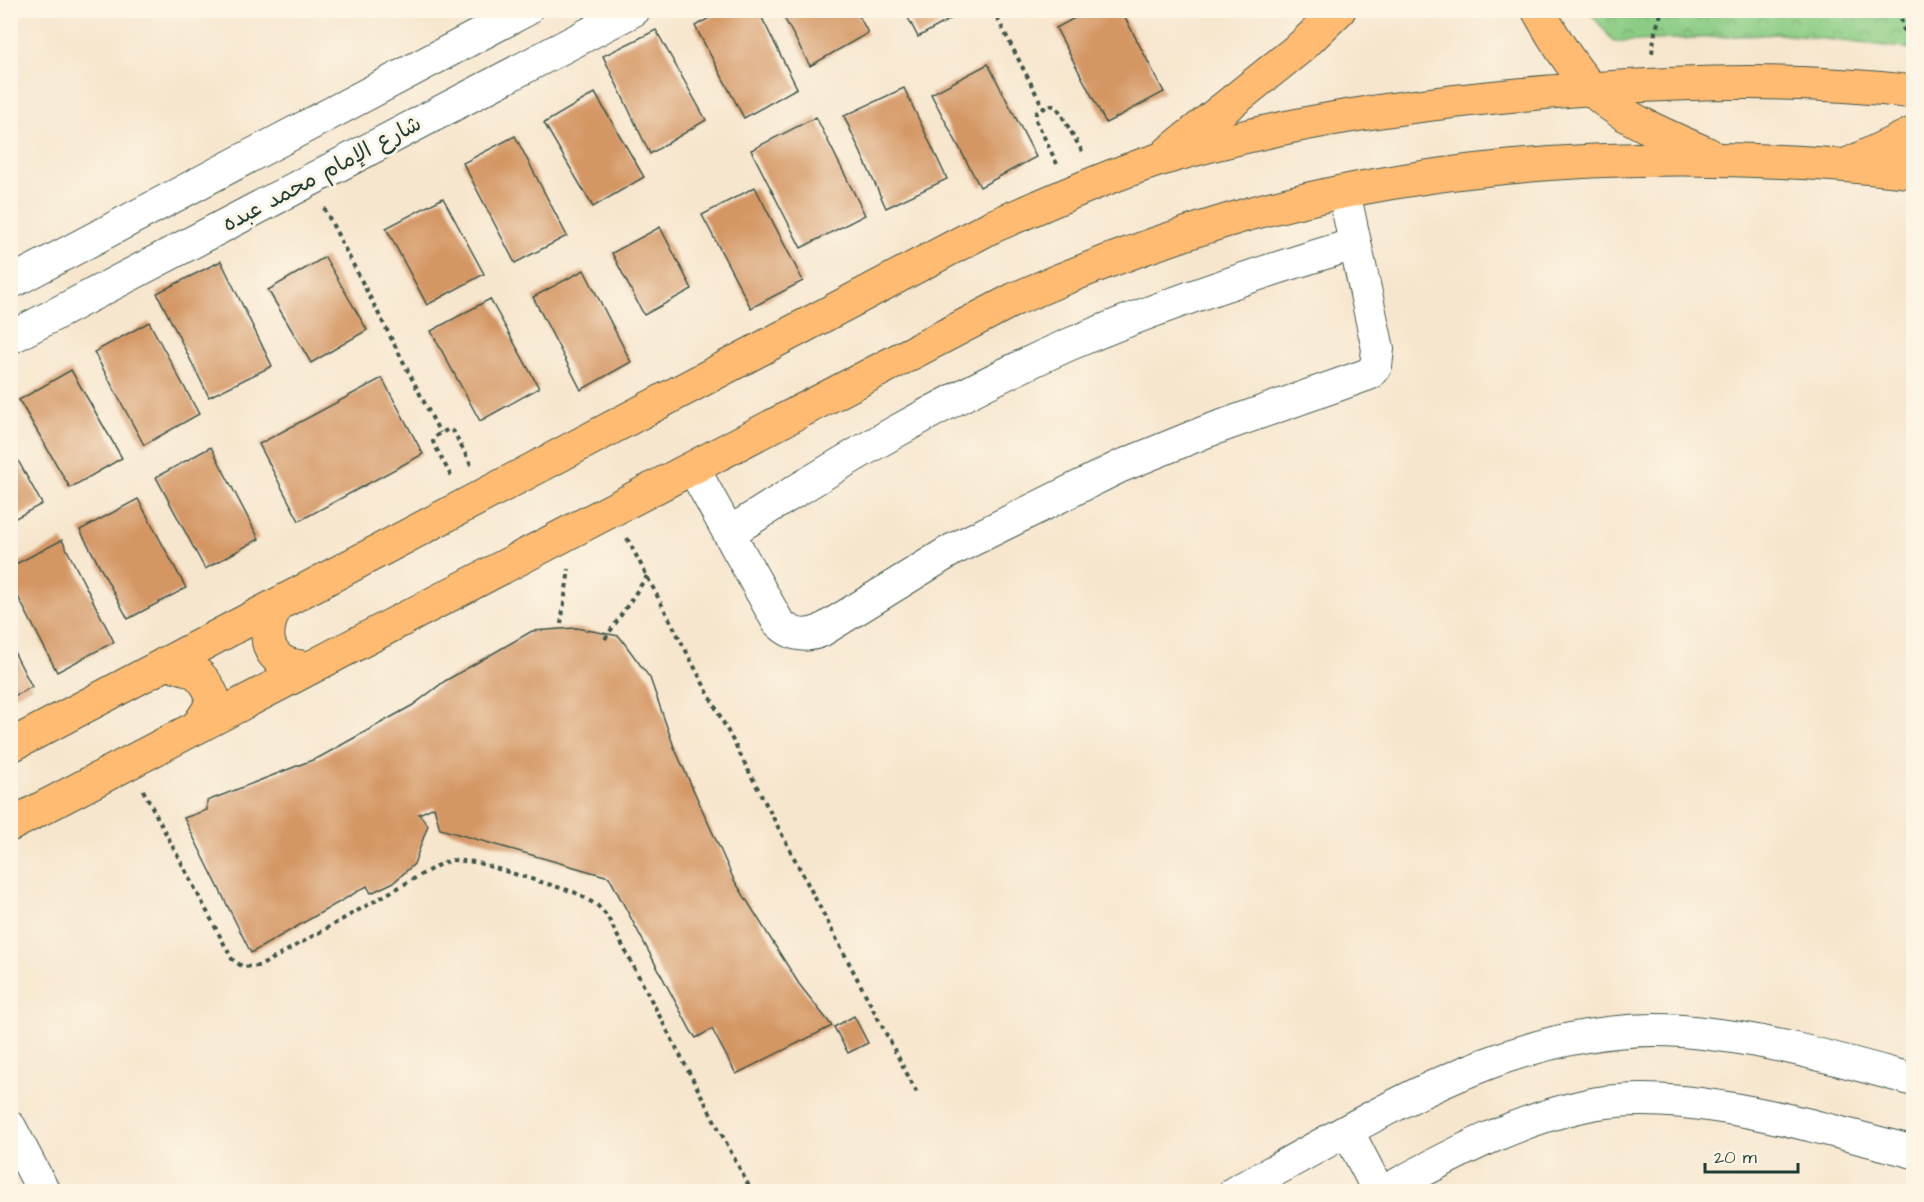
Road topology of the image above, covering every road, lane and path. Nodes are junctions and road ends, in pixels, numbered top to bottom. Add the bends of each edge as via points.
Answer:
1 (526, 10) edge
2 (634, 10) edge
3 (993, 10) edge
4 (1339, 10) edge
5 (1538, 10) edge
6 (1662, 10) edge
7 (1899, 10) edge
8 (1645, 85) junction
9 (1592, 89) junction
10 (1912, 92) edge
11 (1044, 109) junction
12 (1914, 134) edge
13 (1716, 158) junction
14 (245, 160) junction
15 (1158, 160) junction
16 (1847, 165) junction
17 (1914, 172) edge
18 (310, 181) junction
19 (1086, 188) junction
20 (1344, 192) junction
21 (268, 203) junction
22 (1355, 244) junction
23 (10, 283) edge
24 (10, 338) edge
25 (440, 434) junction
26 (693, 468) junction
27 (475, 472) dead end
28 (465, 503) junction
29 (613, 509) junction
30 (574, 530) junction
31 (729, 533) junction
32 (647, 576) junction
33 (277, 605) junction
34 (561, 624) dead end
35 (605, 639) dead end
36 (166, 663) junction
37 (308, 668) junction
38 (197, 727) junction
39 (10, 746) edge
40 (129, 763) junction
41 (10, 825) edge
42 (1914, 1080) edge
43 (917, 1093) dead end
44 (10, 1127) edge
45 (1348, 1132) junction
46 (1914, 1152) edge
47 (1270, 1183) edge
48 (44, 1191) edge
49 (752, 1191) edge
50 (1235, 1191) edge
51 (1381, 1191) edge

1 - 14 street
2 - 18 street, شارع الإمام محمد عبده
3 - 11 path
4 - 15 main road via 1302,46
5 - 9 main road via 1552,37
6 - 8 path
7 - 10 path via 1909,49
8 - 9 main road
8 - 10 main road via 1778,82
9 - 13 main road via 1636,120
9 - 15 main road via 1482,98 1373,113
11 - 19 path via 1035,118
11 - 19 path via 1053,104 1057,107
12 - 16 main road
13 - 16 main road
13 - 20 main road via 1496,169
14 - 21 street
14 - 23 street
15 - 19 main road
16 - 17 main road
18 - 21 street, شارع الإمام محمد عبده
18 - 25 path
19 - 28 main road via 991,226
20 - 22 street
20 - 26 main road via 1170,238 1081,271 1015,299
21 - 24 street, شارع الإمام محمد عبده
22 - 31 street via 1252,274 1066,346 888,435
22 - 31 street via 1377,349 1376,366 1369,374 1205,432 1087,482 952,550 821,631 793,633 778,622
25 - 27 path via 449,429 453,432
25 - 28 path via 433,439 434,445
26 - 29 main road
26 - 31 street
28 - 33 main road
29 - 30 main road
29 - 32 path
30 - 34 path
30 - 37 main road
32 - 35 path
32 - 43 path
33 - 36 main road
33 - 37 main road via 266,636 274,653 285,663
36 - 38 main road via 197,671 213,697
36 - 39 main road
37 - 38 main road
38 - 40 main road
40 - 41 main road
40 - 49 path via 232,959 243,967 260,966 452,860 475,862 586,897 607,916
42 - 45 street via 1756,1040 1680,1031 1609,1033 1539,1045 1494,1059 1451,1077
44 - 48 street
45 - 47 street
45 - 51 street
46 - 51 street via 1729,1108 1637,1101 1585,1105 1530,1120
47 - 50 street

